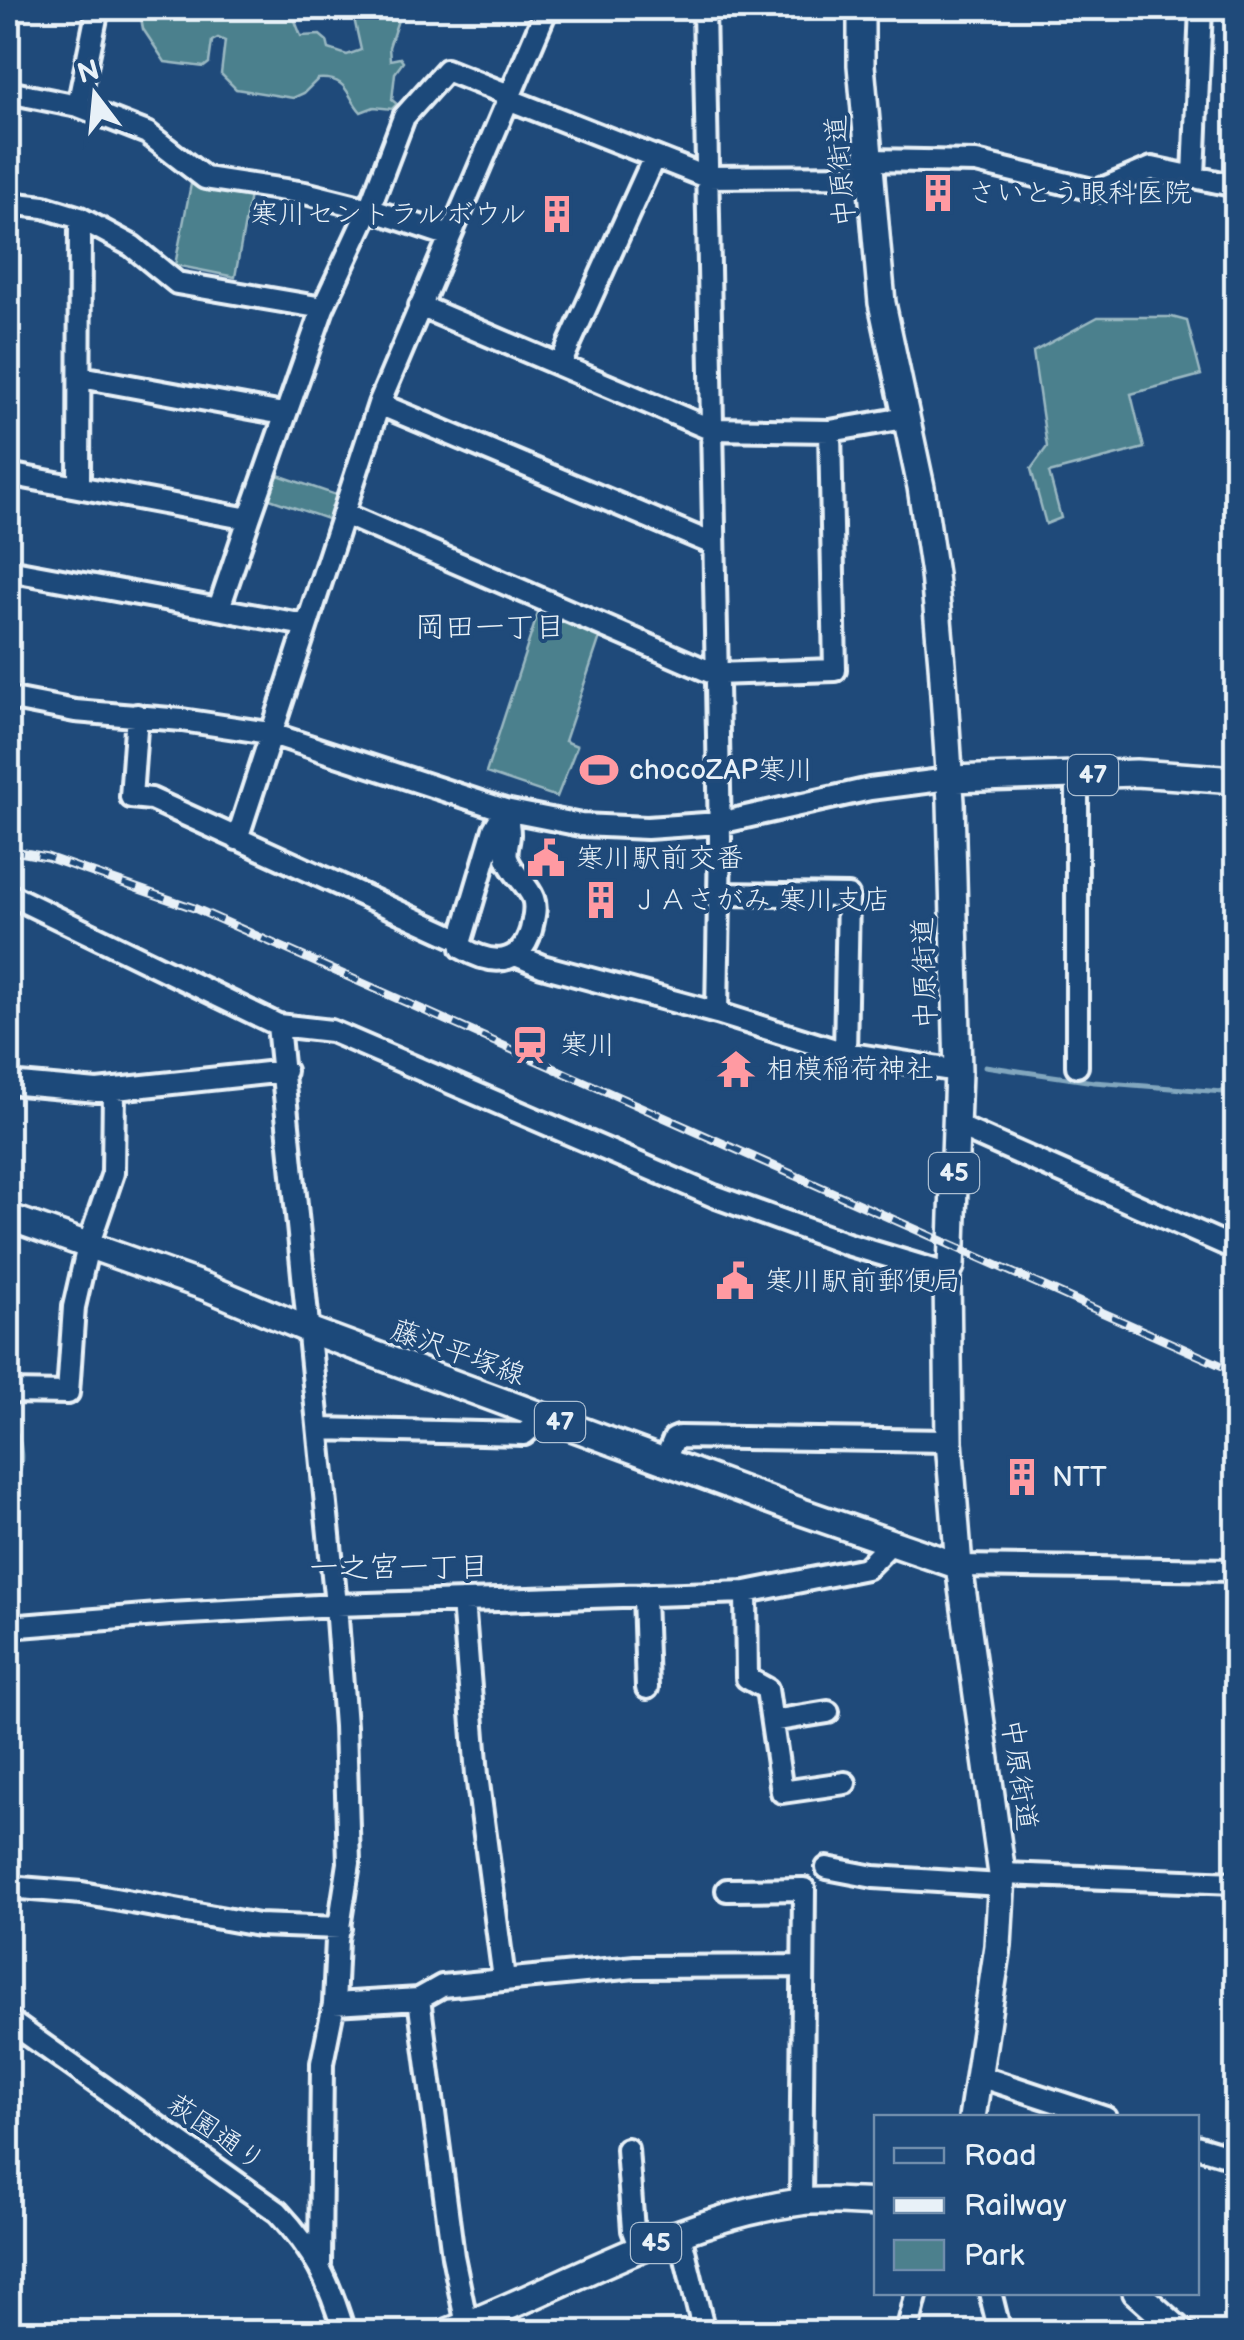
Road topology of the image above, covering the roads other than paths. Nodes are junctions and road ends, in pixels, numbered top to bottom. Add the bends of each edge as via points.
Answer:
1 (98, 8) edge
2 (546, 8) edge
3 (704, 8) edge
4 (861, 8) edge
5 (1201, 8) edge
6 (8, 92) edge
7 (509, 97) junction
8 (78, 106) junction
9 (654, 157) junction
10 (872, 168) junction
11 (1194, 176) junction
12 (706, 177) junction
13 (1236, 186) edge
14 (8, 202) edge
15 (369, 210) junction
16 (80, 218) junction
17 (450, 236) junction
18 (420, 306) junction
19 (322, 308) junction
20 (560, 365) junction
21 (81, 377) junction
22 (379, 404) junction
23 (284, 414) junction
24 (904, 418) junction
25 (710, 429) junction
26 (830, 431) junction
27 (8, 474) edge
28 (80, 486) junction
29 (344, 514) junction
30 (249, 519) junction
31 (713, 544) junction
32 (8, 570) edge
33 (218, 608) junction
34 (306, 624) junction
35 (715, 674) junction
36 (8, 698) edge
37 (138, 716) junction
38 (270, 733) junction
39 (1077, 776) junction
40 (949, 779) junction
41 (1236, 780) edge
42 (505, 810) junction
43 (719, 823) junction
44 (237, 839) junction
45 (8, 894) edge
46 (720, 894) junction
47 (461, 940) junction
48 (518, 956) junction
49 (717, 1013) junction
50 (278, 1025) junction
51 (845, 1053) junction
52 (1077, 1066) dead end
53 (284, 1071) junction
54 (958, 1072) junction
55 (8, 1083) edge
56 (114, 1089) junction
57 (955, 1126) junction
58 (8, 1216) edge
59 (96, 1248) junction
60 (1236, 1249) edge
61 (947, 1274) junction
62 (309, 1330) junction
63 (8, 1392) edge
64 (544, 1417) junction
65 (318, 1429) junction
66 (949, 1442) junction
67 (665, 1460) junction
68 (890, 1544) junction
69 (959, 1566) junction
70 (1236, 1570) edge
71 (746, 1592) junction
72 (644, 1595) junction
73 (463, 1601) junction
74 (336, 1605) junction
75 (8, 1628) edge
76 (647, 1688) dead end
77 (828, 1712) dead end
78 (772, 1720) junction
79 (845, 1783) dead end
80 (838, 1876) dead end
81 (1002, 1880) junction
82 (1236, 1883) edge
83 (8, 1887) edge
84 (726, 1890) dead end
85 (340, 1928) junction
86 (801, 1966) junction
87 (504, 1979) junction
88 (418, 1999) junction
89 (334, 2004) junction
90 (8, 2020) edge
91 (979, 2076) junction
92 (972, 2115) edge
93 (1097, 2115) edge
94 (1199, 2147) edge
95 (626, 2149) dead end
96 (1236, 2158) edge
97 (801, 2202) junction
98 (874, 2202) edge
99 (680, 2234) junction
100 (640, 2250) junction
101 (320, 2264) junction
102 (916, 2295) edge
103 (991, 2295) edge
104 (1139, 2295) edge
105 (696, 2326) edge
106 (458, 2329) edge
107 (344, 2332) edge
108 (910, 2332) edge
109 (1000, 2332) edge
110 (1181, 2332) edge

1 - 8 street
2 - 7 street
3 - 12 street
4 - 10 main road, 中原街道 / 45
5 - 11 street
6 - 8 street
7 - 9 street
7 - 15 street via 446,70 404,117
7 - 17 street
8 - 15 street via 147,133 205,178
9 - 12 street
9 - 20 street
10 - 11 street via 976,162 1096,191 1152,168
10 - 12 street
10 - 24 main road, 中原街道 / 45 via 882,304
11 - 13 street
12 - 25 street
14 - 16 street
15 - 17 street
15 - 19 street
16 - 19 street via 132,246 177,283
16 - 21 street
17 - 18 street
18 - 20 street
18 - 22 street
19 - 23 street
20 - 25 street
21 - 23 street
21 - 28 street
22 - 29 street
22 - 31 street
23 - 30 street
24 - 26 street
24 - 40 main road, 中原街道 / 45 via 934,574
25 - 26 street
25 - 31 street
26 - 35 street via 835,670
27 - 28 street
28 - 30 street
29 - 34 street
29 - 35 street
30 - 33 street
31 - 35 street
32 - 33 street
33 - 34 street
34 - 38 street
35 - 43 street
36 - 37 street
37 - 38 street
37 - 44 street via 131,798 151,799
38 - 42 street
38 - 44 street
39 - 40 main road, 47
39 - 41 main road, 47
39 - 52 street
40 - 43 street via 870,789
40 - 54 main road, 中原街道 / 45
42 - 43 street via 580,825
42 - 47 street
42 - 48 street via 506,854 535,907
43 - 46 street
44 - 47 street
45 - 50 street
46 - 49 street
46 - 51 street via 848,896
47 - 48 street via 469,952
48 - 49 street
49 - 51 street
50 - 53 street
50 - 61 street via 331,1031 714,1196
51 - 54 street
53 - 56 street
53 - 62 street
54 - 57 main road, 中原街道 / 45
55 - 56 street
56 - 59 street via 113,1173
57 - 60 street
57 - 61 main road, 中原街道 / 45
58 - 59 main road, 47
59 - 62 main road, 藤沢平塚線 / 47
59 - 63 street via 74,1307 68,1393
61 - 66 main road, 中原街道 / 45
62 - 64 main road, 藤沢平塚線 / 47
62 - 65 street
64 - 65 street via 524,1434
64 - 67 main road, 藤沢平塚線 / 47
65 - 74 street
66 - 67 street via 678,1437
66 - 69 main road, 中原街道 / 45
67 - 68 main road, 藤沢平塚線 / 47
68 - 69 main road, 藤沢平塚線 / 47
68 - 71 street via 866,1568
69 - 70 street
69 - 81 main road, 中原街道 / 45
71 - 72 street
71 - 78 street via 747,1678 767,1689
72 - 73 street
72 - 76 street
73 - 74 street
73 - 87 street
74 - 75 street
74 - 85 street via 349,1863
77 - 78 street
78 - 79 street via 782,1792
80 - 81 street via 922,1889
81 - 82 street
81 - 91 main road, 中原街道 / 45
83 - 85 street via 82,1893 258,1925
84 - 86 street via 750,1880 804,1888
85 - 89 street
86 - 87 street via 634,1967
86 - 97 street
87 - 88 street via 442,1986
88 - 89 street
88 - 106 street
89 - 101 street via 320,2086
90 - 101 street, 萩園通り via 252,2192
91 - 92 main road, 中原街道 / 45
91 - 93 street
94 - 96 street
95 - 100 street via 618,2172
97 - 98 main road, 45
97 - 99 main road, 45
99 - 100 main road, 45
99 - 105 street
100 - 106 main road, 45
101 - 107 street, 萩園通り
102 - 108 street
103 - 109 street
104 - 110 main road

